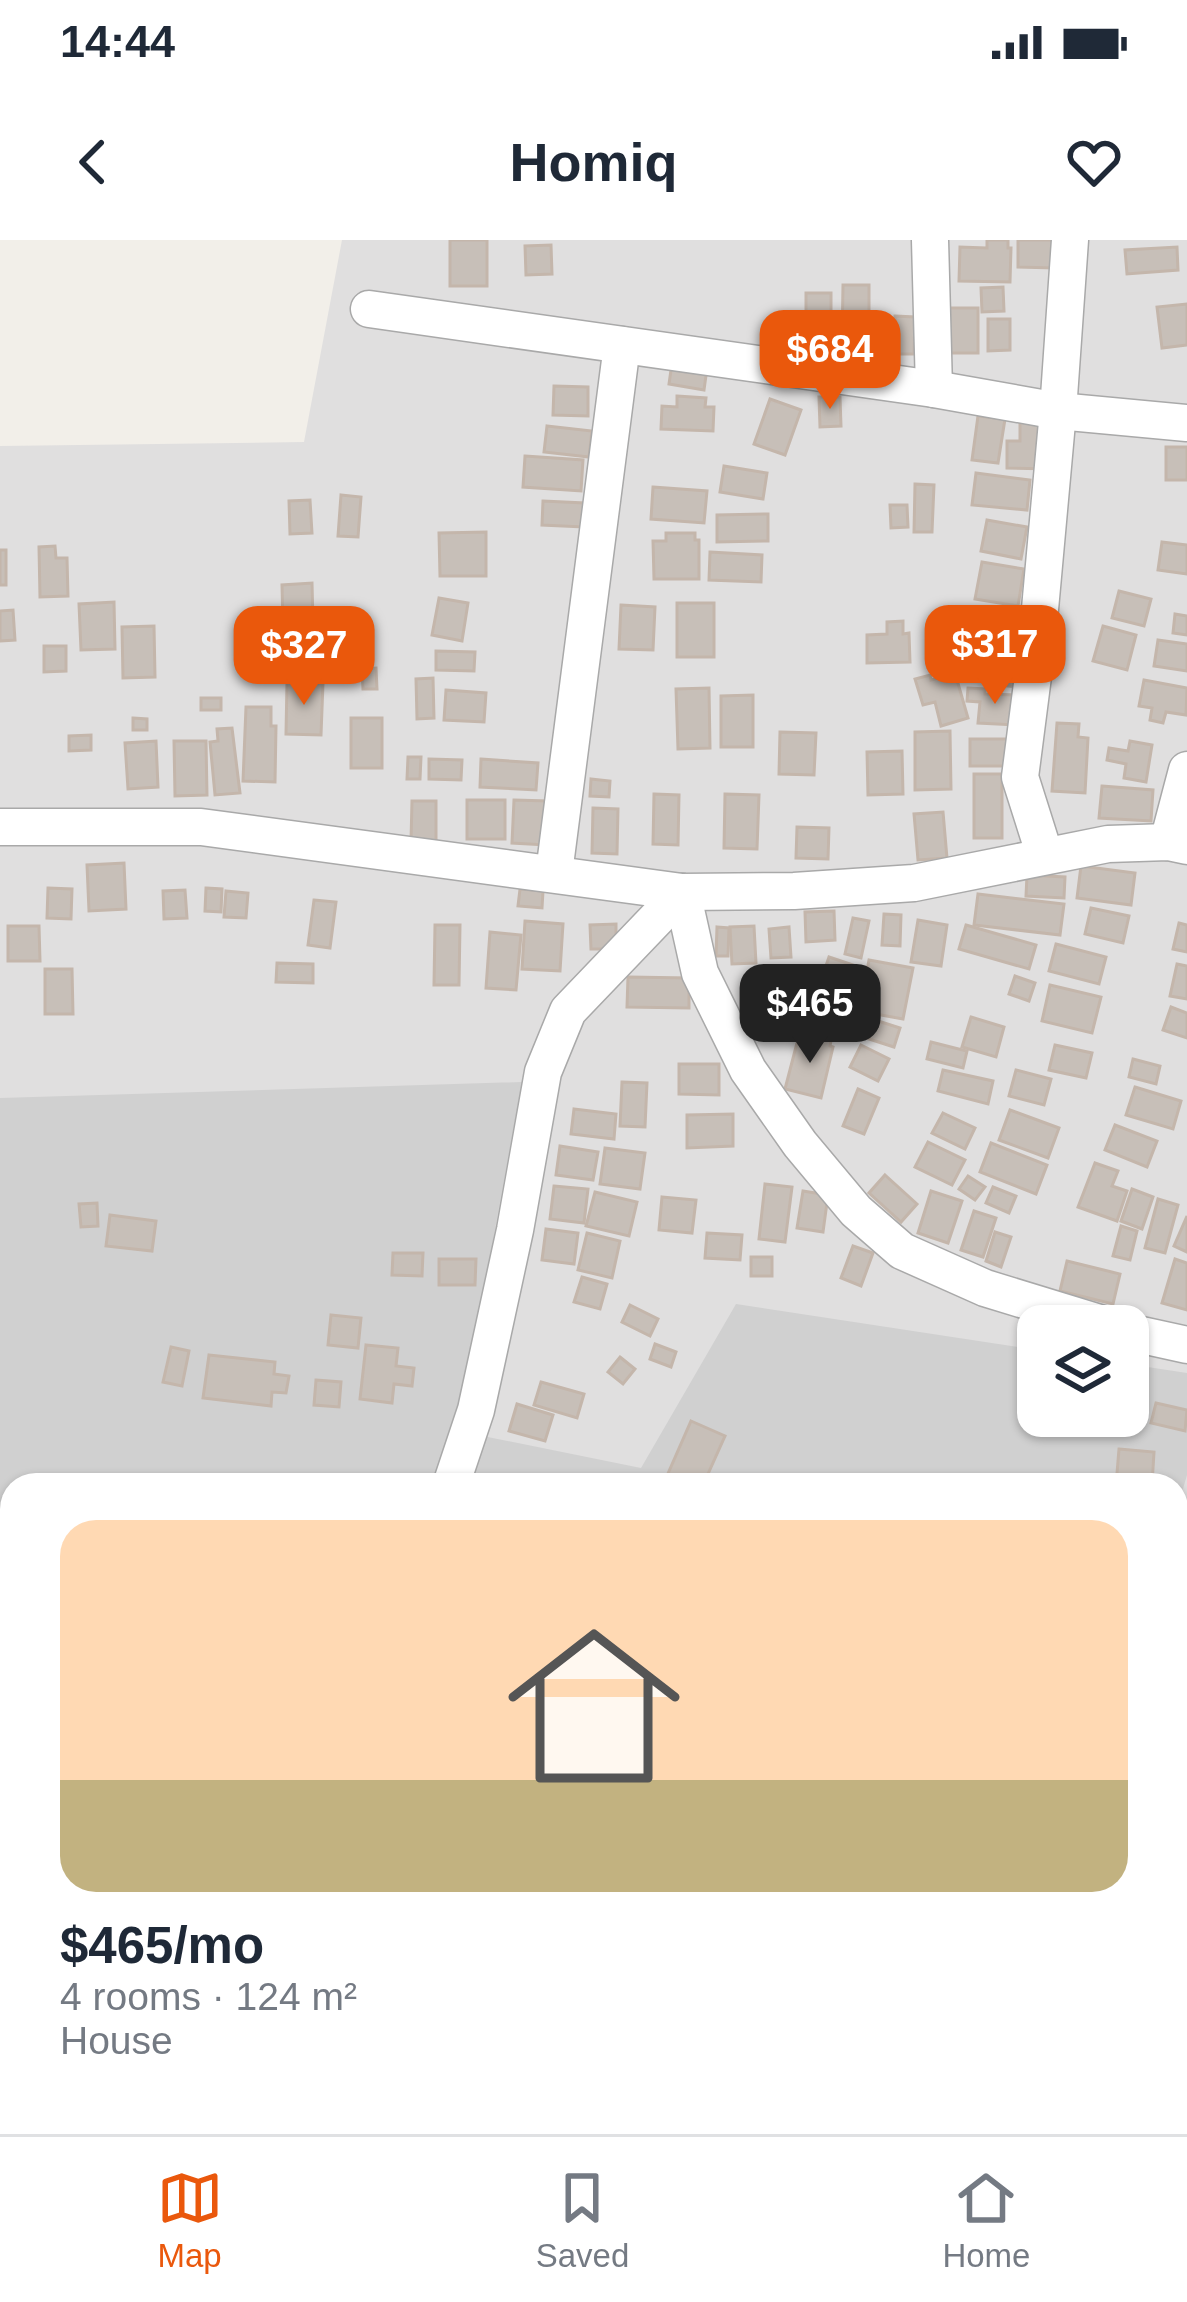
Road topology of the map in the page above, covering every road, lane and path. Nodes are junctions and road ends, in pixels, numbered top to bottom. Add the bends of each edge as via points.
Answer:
1 (930, 240) edge
2 (1070, 240) edge
3 (369, 309) dead end
4 (622, 345) junction
5 (934, 389) junction
6 (1058, 411) junction
7 (1187, 423) edge
8 (1187, 770) edge
9 (0, 827) edge
10 (1178, 844) edge
11 (1045, 856) junction
12 (554, 873) junction
13 (682, 892) junction
14 (1040, 1305) edge
15 (1149, 1337) edge
16 (1187, 1345) edge
17 (455, 1473) edge

1 - 5 street
2 - 6 street
3 - 4 street
4 - 5 street
4 - 12 street
5 - 6 street
6 - 7 street
6 - 11 street via 1020,777
8 - 10 street
9 - 12 street via 201,826
10 - 11 street via 1108,844
11 - 13 street via 914,883
12 - 13 street
13 - 14 street via 700,973 748,1070 856,1210 902,1251
13 - 17 street via 568,1011 543,1072 476,1410
15 - 16 street

